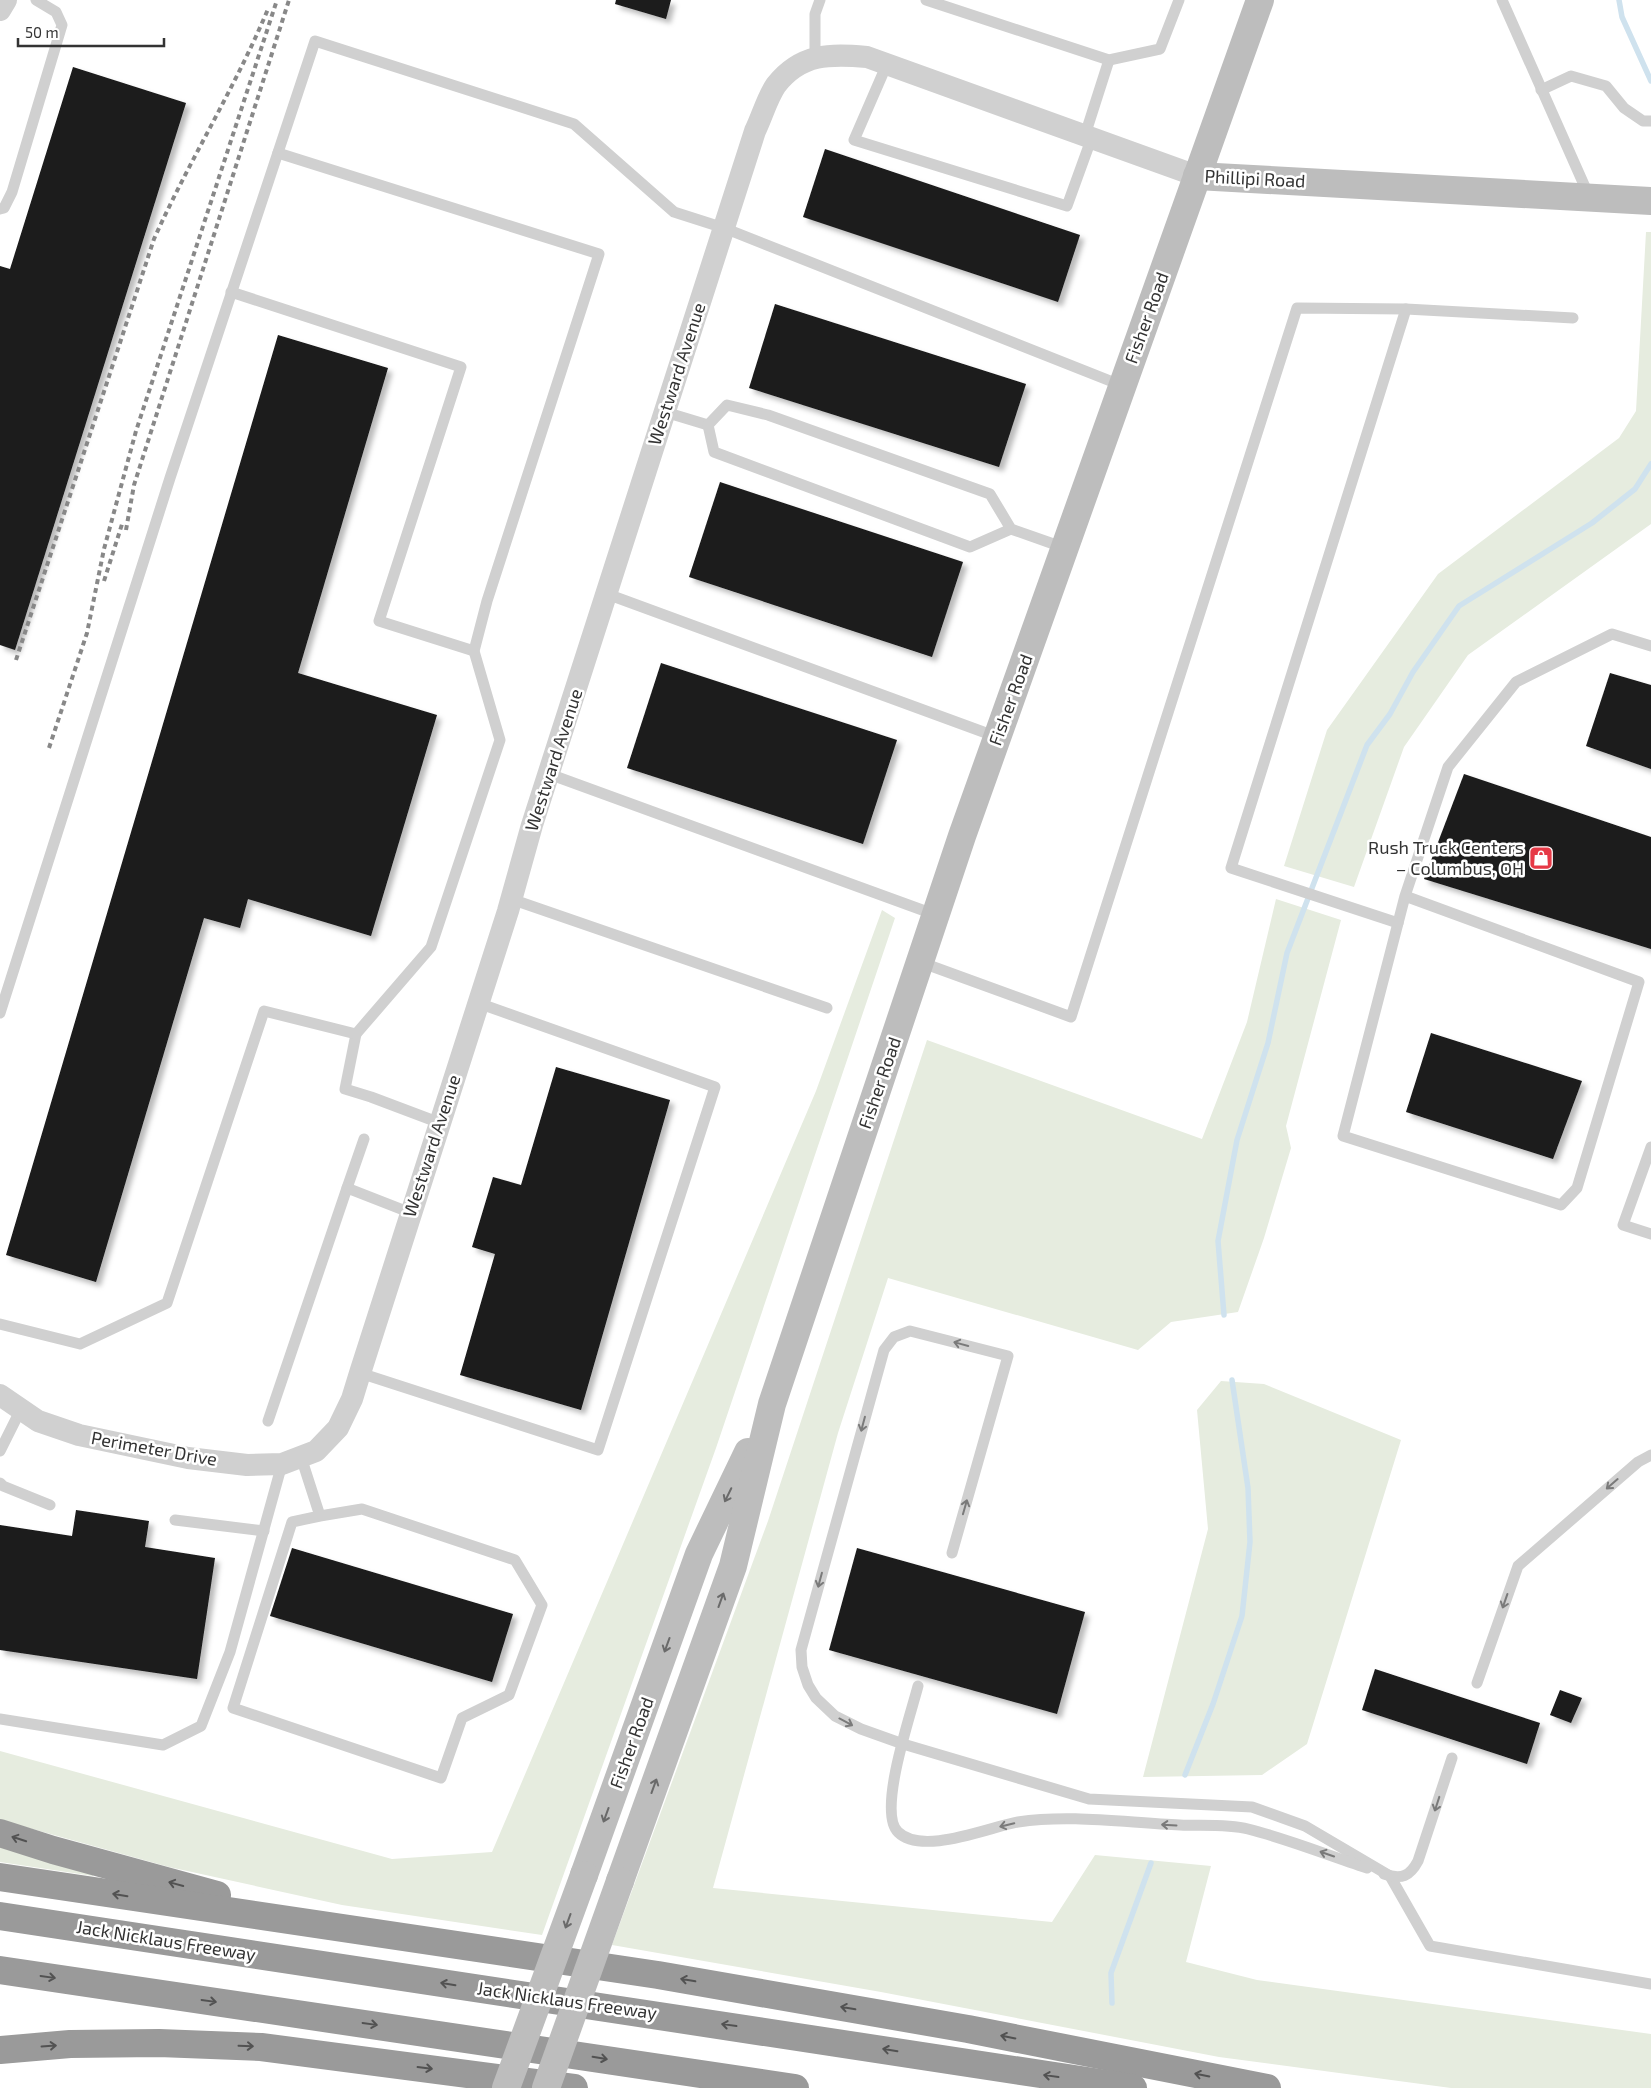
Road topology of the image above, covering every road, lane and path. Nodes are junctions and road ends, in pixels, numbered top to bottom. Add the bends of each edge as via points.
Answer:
1 (6, 0) edge
2 (36, 0) edge
3 (820, 0) edge
4 (926, 0) edge
5 (1179, 0) edge
6 (1260, 0) edge
7 (1502, 0) edge
8 (0, 10) edge
9 (815, 57) junction
10 (1109, 60) junction
11 (887, 64) junction
12 (793, 68) joint
13 (1541, 90) junction
14 (1651, 121) edge
15 (1089, 136) junction
16 (278, 152) junction
17 (1197, 176) junction
18 (1590, 197) junction
19 (1651, 201) edge
20 (0, 209) edge
21 (724, 228) junction
22 (231, 292) junction
23 (1406, 309) junction
24 (1573, 318) dead end
25 (1123, 386) junction
26 (665, 412) junction
27 (708, 425) junction
28 (1011, 529) junction
29 (1065, 548) junction
30 (607, 594) junction
31 (1651, 646) edge
32 (474, 650) junction
33 (998, 737) junction
34 (549, 774) junction
35 (1405, 896) junction
36 (511, 899) junction
37 (936, 914) junction
38 (1398, 923) junction
39 (920, 962) junction
40 (478, 1003) junction
41 (827, 1008) dead end
42 (0, 1013) edge
43 (356, 1034) junction
44 (440, 1124) junction
45 (364, 1139) dead end
46 (1651, 1147) edge
47 (347, 1188) junction
48 (411, 1213) junction
49 (1651, 1234) edge
50 (0, 1324) edge
51 (360, 1373) junction
52 (0, 1395) edge
53 (772, 1404) junction
54 (21, 1409) junction
55 (268, 1421) dead end
56 (0, 1451) edge
57 (1651, 1454) edge
58 (300, 1457) junction
59 (0, 1482) edge
60 (50, 1505) dead end
61 (320, 1516) junction
62 (175, 1520) dead end
63 (264, 1530) junction
64 (952, 1553) dead end
65 (1477, 1683) dead end
66 (918, 1686) dead end
67 (0, 1718) edge
68 (903, 1744) junction
69 (1452, 1758) dead end
70 (0, 1833) edge
71 (1390, 1876) junction
72 (0, 1877) edge
73 (0, 1916) edge
74 (341, 1929) junction
75 (0, 1970) edge
76 (1651, 1984) edge
77 (0, 2050) edge
78 (506, 2088) edge
79 (546, 2088) edge
80 (574, 2088) edge
81 (795, 2088) edge
82 (1133, 2088) edge
83 (1267, 2088) edge

1 - 8 street
2 - 20 lane via 56,12 62,25 12,192 4,208
3 - 9 lane via 815,14
4 - 10 lane
5 - 10 lane via 1160,49
6 - 17 main road, Fisher Road
7 - 13 lane
9 - 11 street, Phillipi Road via 840,54 867,57
9 - 12 street, Phillipi Road
10 - 15 lane
11 - 15 street, Phillipi Road
11 - 15 lane via 854,140 1067,206
12 - 21 street, Westward Avenue via 776,86 755,131
13 - 14 lane via 1571,76 1606,86 1624,108 1643,121
13 - 18 lane
15 - 17 street, Phillipi Road
16 - 21 lane via 315,41 574,124 674,212
16 - 22 lane
16 - 32 lane via 599,254
17 - 18 main road, Phillipi Road
17 - 25 main road, Fisher Road
18 - 19 main road, Phillipi Road
21 - 25 lane
21 - 26 street, Westward Avenue
22 - 32 lane via 461,367 378,621
22 - 42 lane
23 - 24 lane
23 - 38 lane via 1231,868
23 - 39 lane via 1297,308 1071,1018
25 - 29 main road, Fisher Road
26 - 27 lane
26 - 30 street, Westward Avenue
27 - 28 lane via 714,452 970,547
27 - 28 lane via 727,405 768,414 990,494
28 - 29 lane
29 - 33 main road, Fisher Road
30 - 33 lane
30 - 34 street, Westward Avenue
31 - 35 lane via 1612,634 1516,682 1448,767
32 - 43 lane via 500,740 431,947
33 - 37 main road, Fisher Road
34 - 36 street, Westward Avenue
34 - 37 lane
35 - 38 lane
35 - 38 lane via 1638,982 1577,1188 1561,1205 1343,1136
36 - 40 street, Westward Avenue
36 - 41 lane
37 - 39 main road, Fisher Road
39 - 53 main road, Fisher Road
40 - 44 street, Westward Avenue
40 - 51 lane via 715,1087 598,1450
43 - 44 lane via 345,1089
43 - 50 lane via 264,1011 168,1303 80,1344
44 - 48 street, Westward Avenue
45 - 47 lane
46 - 49 lane via 1623,1225
47 - 48 lane
47 - 55 lane
48 - 51 street, Westward Avenue
51 - 58 street, Westward Avenue via 338,1428
52 - 54 street, Perimeter Drive
53 -> 78 main road, Fisher Road, bridge via 699,1554
79 -> 53 main road, Fisher Road, bridge via 733,1566
54 - 56 lane
54 - 58 street, Perimeter Drive via 38,1421 79,1435 188,1458 247,1465
57 -> 65 lane via 1518,1566
58 - 61 lane
58 - 63 lane
59 - 60 lane
61 - 61 lane via 292,1522 233,1708 440,1778 462,1718 509,1695 542,1605 516,1560 362,1509
62 - 63 lane
63 - 67 lane via 230,1652 201,1726 163,1745
64 -> 68 lane via 1008,1356 910,1331 894,1336 884,1350 802,1650 802,1667 808,1685 816,1698 835,1716
66 - 68 lane
68 - 71 lane via 1089,1799 1252,1807 1305,1826
71 -> 68 lane via 1246,1829 1055,1820 1018,1822 942,1842 910,1838 899,1833 892,1824 890,1804
69 -> 71 lane via 1418,1861 1412,1872 1402,1877
74 -> 70 highway
71 - 76 lane via 1430,1946
74 -> 72 highway
82 -> 73 highway, Jack Nicklaus Freeway
83 -> 74 highway via 968,2029 668,1977
75 -> 81 highway
77 -> 80 highway via 70,2044 262,2047

